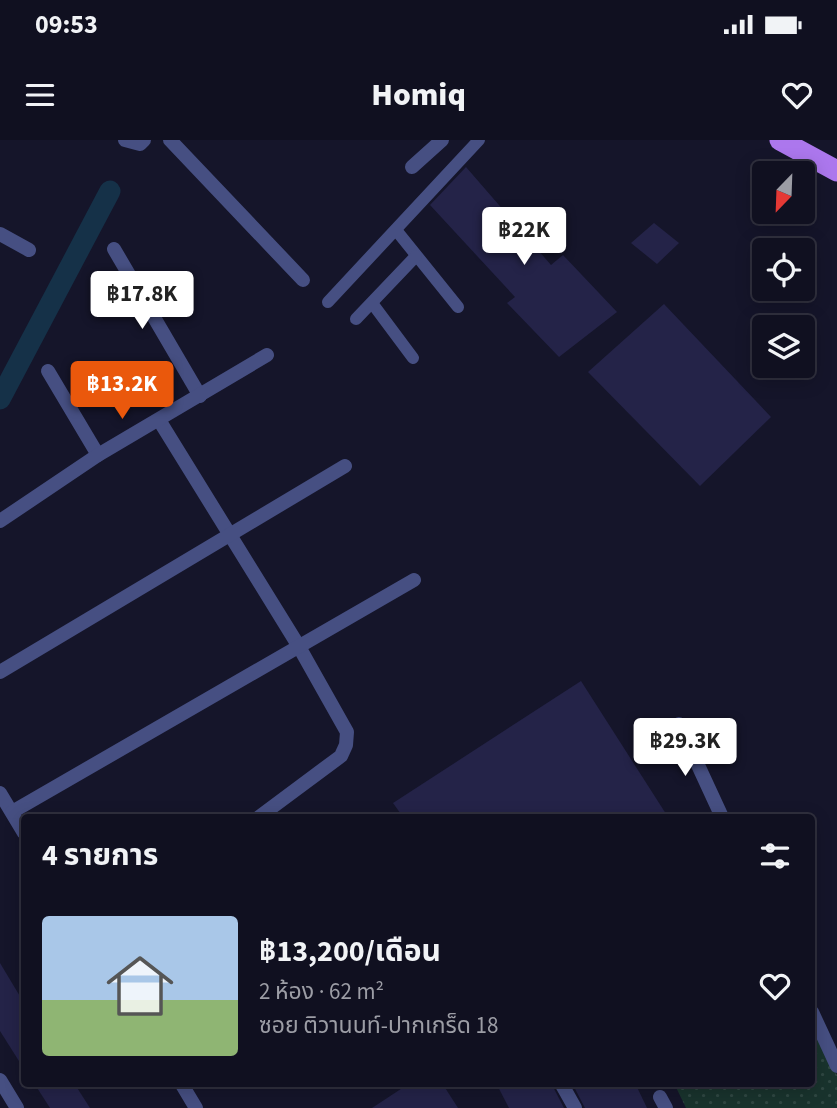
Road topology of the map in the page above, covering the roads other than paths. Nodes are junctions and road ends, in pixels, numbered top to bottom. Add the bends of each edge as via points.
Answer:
1 (125, 140) edge
2 (144, 140) edge
3 (170, 140) edge
4 (442, 140) edge
5 (479, 140) edge
6 (780, 140) edge
7 (412, 167) dead end
8 (837, 171) edge
9 (396, 230) junction
10 (0, 234) edge
11 (114, 249) dead end
12 (29, 250) dead end
13 (416, 256) junction
14 (303, 280) dead end
15 (328, 302) dead end
16 (372, 303) junction
17 (458, 307) dead end
18 (356, 319) dead end
19 (267, 355) dead end
20 (413, 358) dead end
21 (48, 371) dead end
22 (200, 396) junction
23 (159, 420) junction
24 (97, 455) junction
25 (345, 466) dead end
26 (0, 521) edge
27 (230, 536) junction
28 (414, 580) dead end
29 (298, 645) junction
30 (0, 672) edge
31 (679, 724) dead end
32 (0, 793) edge
33 (12, 812) junction
34 (263, 814) edge
35 (721, 814) edge
36 (21, 828) edge
37 (815, 1018) edge
38 (837, 1066) edge
39 (0, 1080) edge
40 (183, 1087) edge
41 (563, 1087) edge
42 (17, 1108) edge
43 (196, 1108) edge
44 (575, 1108) edge

1 - 2 street via 140,145
3 - 14 street
4 - 7 street
5 - 9 lane
6 - 8 main road
9 - 13 lane
9 - 15 lane
10 - 12 street
11 - 22 street
13 - 16 lane
13 - 17 lane
16 - 18 lane
16 - 20 lane
19 - 22 street
21 - 24 street
22 - 23 street
23 - 24 street
23 - 27 street
24 - 26 street
25 - 27 street
27 - 29 street
27 - 30 street
28 - 29 street
29 - 33 street
29 - 34 street via 347,732 346,745 341,756
31 - 35 street
32 - 33 street
33 - 36 street
37 - 38 street
39 - 42 street
40 - 43 street
41 - 44 street

